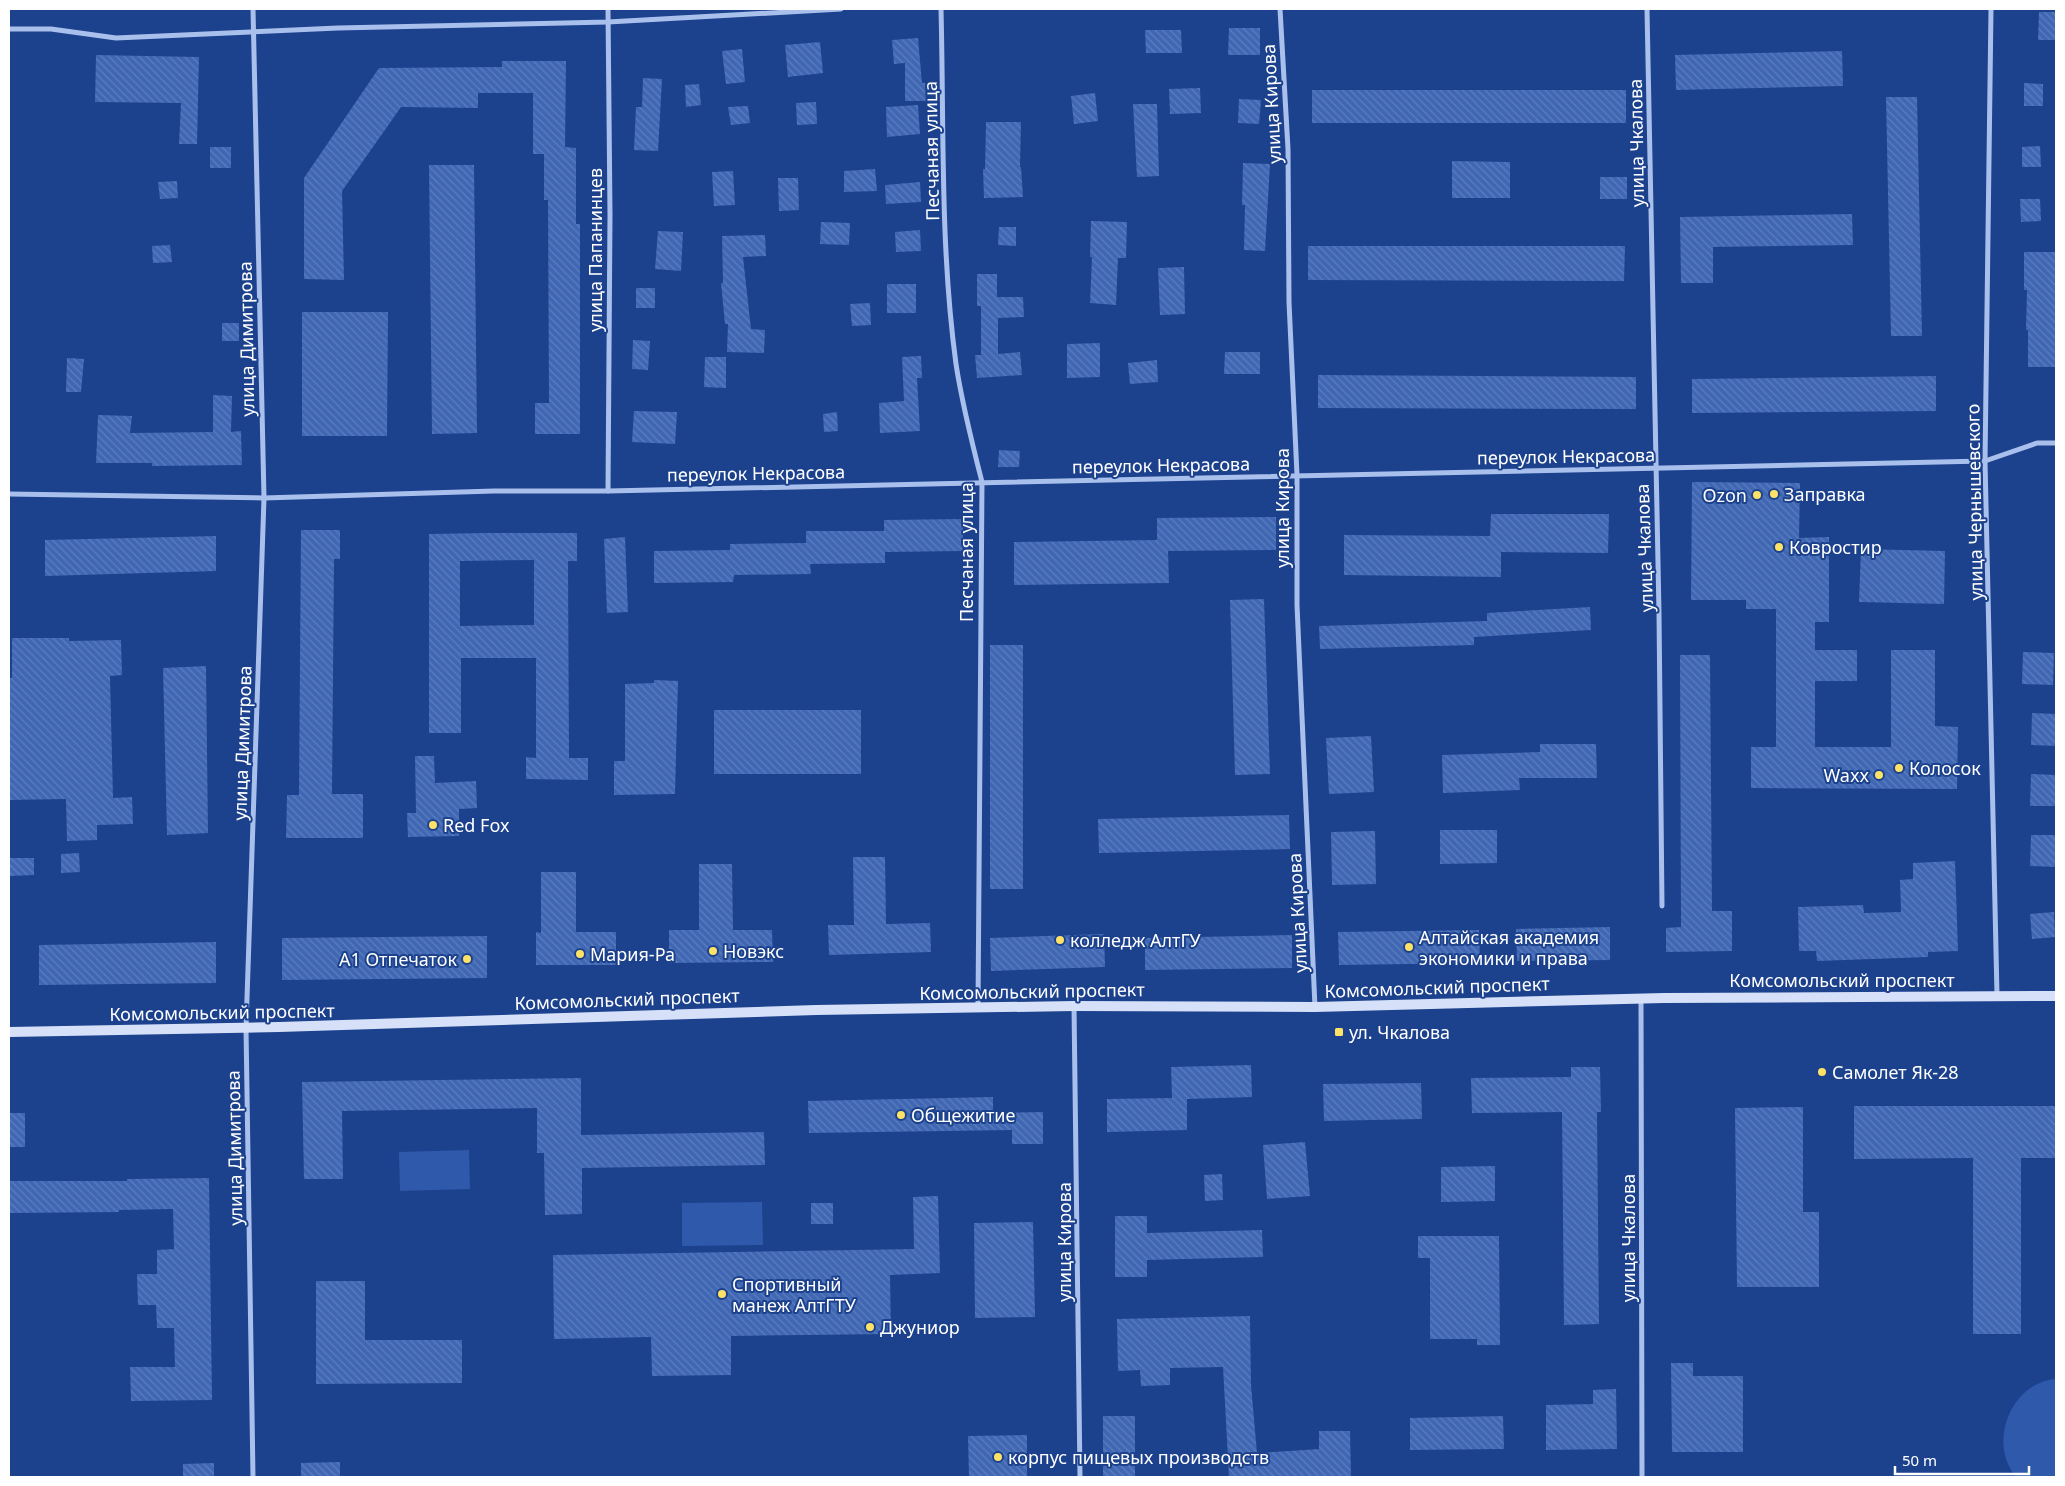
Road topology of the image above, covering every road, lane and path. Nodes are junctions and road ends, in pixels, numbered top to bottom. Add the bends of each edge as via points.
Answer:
1 (253, 9) edge
2 (608, 9) edge
3 (841, 9) edge
4 (941, 9) edge
5 (1280, 9) edge
6 (1647, 9) edge
7 (1990, 9) edge
8 (608, 22) junction
9 (9, 29) edge
10 (252, 32) junction
11 (2056, 442) edge
12 (1985, 461) junction
13 (1655, 468) junction
14 (1297, 475) junction
15 (982, 482) junction
16 (608, 491) junction
17 (9, 494) edge
18 (264, 498) junction
19 (1662, 906) dead end
20 (1997, 995) junction
21 (2056, 996) edge
22 (1641, 998) junction
23 (1074, 1006) junction
24 (1315, 1007) junction
25 (978, 1009) junction
26 (246, 1028) junction
27 (9, 1032) edge
28 (253, 1477) edge
29 (1080, 1477) edge
30 (1642, 1477) edge

1 - 10 street, улица Димитрова
2 - 8 street, улица Папанинцев
3 - 8 street
4 - 15 street, Песчаная улица via 947,265 956,364
5 - 14 street, улица Кирова via 1288,149 1289,302
6 - 13 street, улица Чкалова
7 - 12 street, улица Чернышевского
8 - 10 street
8 - 16 street, улица Папанинцев
9 - 10 street via 51,29 116,38
10 - 18 street, улица Димитрова
11 - 12 street, переулок Некрасова via 2037,443
12 - 13 street, переулок Некрасова
12 - 20 street, улица Чернышевского
13 - 14 street, переулок Некрасова
13 - 19 street, улица Чкалова
14 - 15 street, переулок Некрасова
14 - 24 street, улица Кирова via 1297,605
15 - 16 street, переулок Некрасова
15 - 25 street, Песчаная улица
16 - 18 street, переулок Некрасова via 494,490
17 - 18 street, переулок Некрасова
18 - 26 street, улица Димитрова
20 - 21 main road, Комсомольский проспект
20 - 22 main road, Комсомольский проспект
22 - 24 main road, Комсомольский проспект
22 - 30 street, улица Чкалова
23 - 24 main road, Комсомольский проспект
23 - 25 main road, Комсомольский проспект
23 - 29 street, улица Кирова
25 - 26 main road, Комсомольский проспект via 816,1010
26 - 27 main road, Комсомольский проспект
26 - 28 street, улица Димитрова

